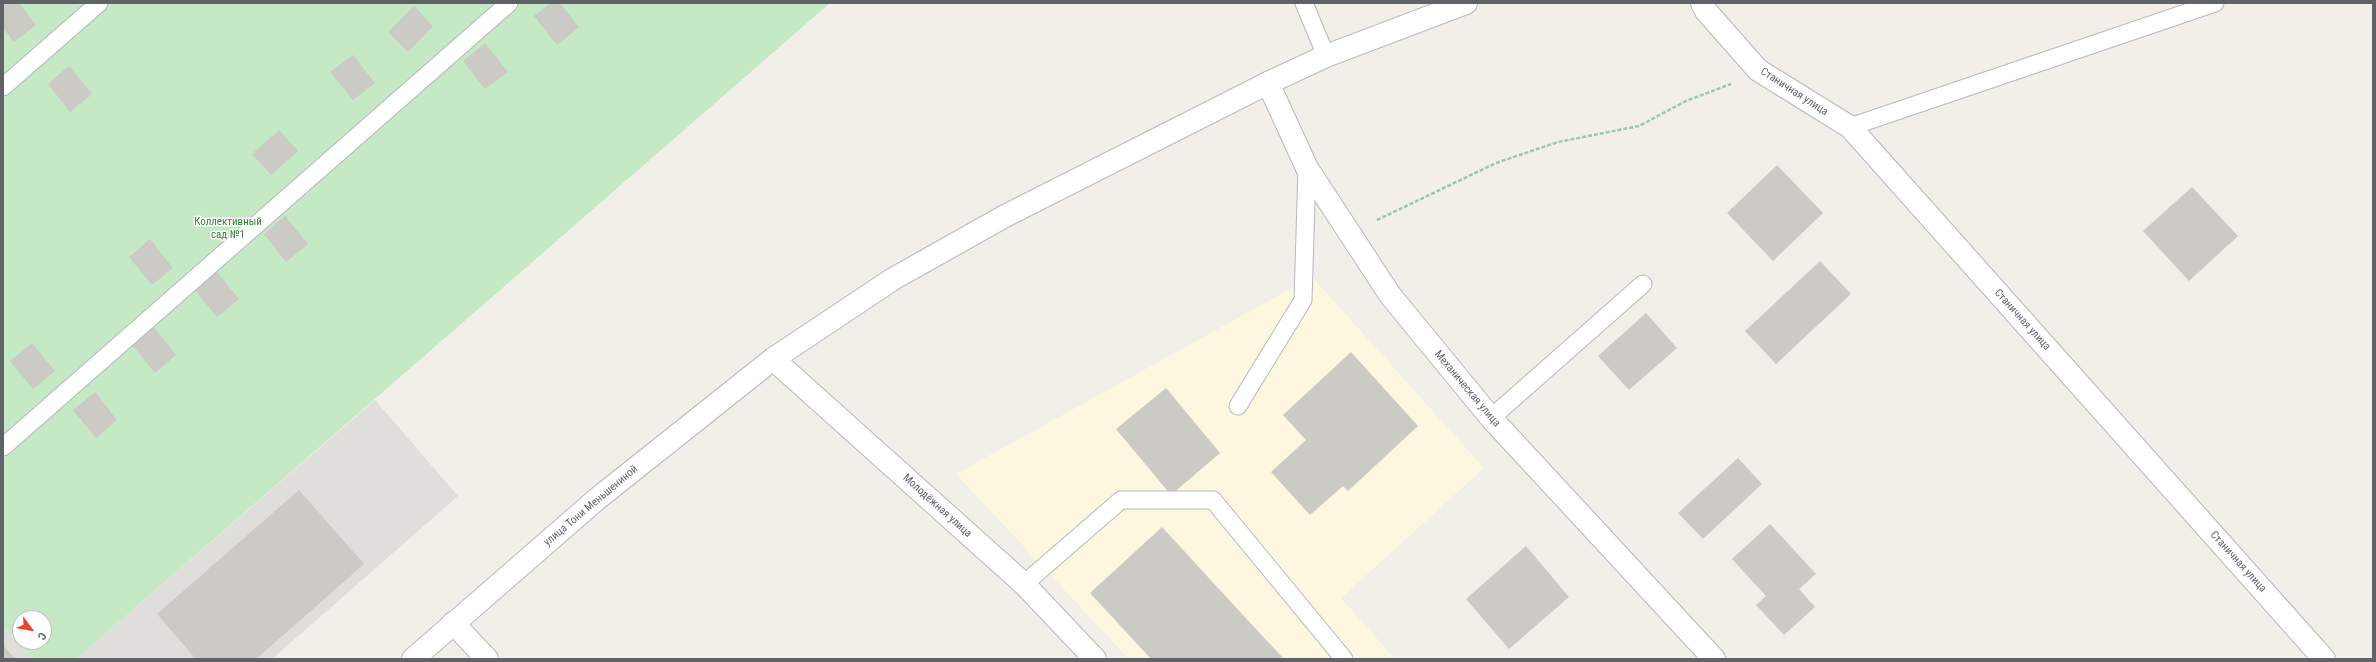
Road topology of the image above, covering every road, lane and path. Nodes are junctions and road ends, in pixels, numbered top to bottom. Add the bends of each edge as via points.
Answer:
1 (99, 3) edge
2 (509, 3) edge
3 (1304, 3) edge
4 (1702, 3) edge
5 (2215, 3) edge
6 (1454, 5) edge
7 (1326, 56) junction
8 (1758, 70) junction
9 (1268, 83) junction
10 (3, 87) edge
11 (1850, 127) junction
12 (1307, 168) junction
13 (1348, 234) junction
14 (1643, 284) dead end
15 (773, 359) junction
16 (1238, 406) dead end
17 (1491, 418) junction
18 (3, 447) edge
19 (1024, 584) junction
20 (453, 623) junction
21 (413, 659) edge
22 (487, 659) edge
23 (1095, 659) edge
24 (1344, 659) edge
25 (1714, 659) edge
26 (2324, 659) edge

1 - 10 lane
2 - 18 lane
3 - 7 lane
4 - 8 street, Станичная улица via 1706,11
5 - 11 lane
6 - 7 street, улица Тони Меньшениной
7 - 9 street, улица Тони Меньшениной
8 - 11 street, Станичная улица
8 - 13 path via 1744,80 1686,101 1639,126 1558,142 1496,163
9 - 12 street, Механическая улица
9 - 15 street, улица Тони Меньшениной via 1005,216 893,279
11 - 26 street, Станичная улица
12 - 13 street, Механическая улица
12 - 16 lane via 1303,300
13 - 17 street, Механическая улица via 1390,295
14 - 17 lane
15 - 19 street, Молодёжная улица
15 - 20 street, улица Тони Меньшениной via 597,499
17 - 25 street, Механическая улица
19 - 23 street, Молодёжная улица
19 - 24 lane via 1120,500 1213,500
20 - 21 street, улица Тони Меньшениной
20 - 22 street

